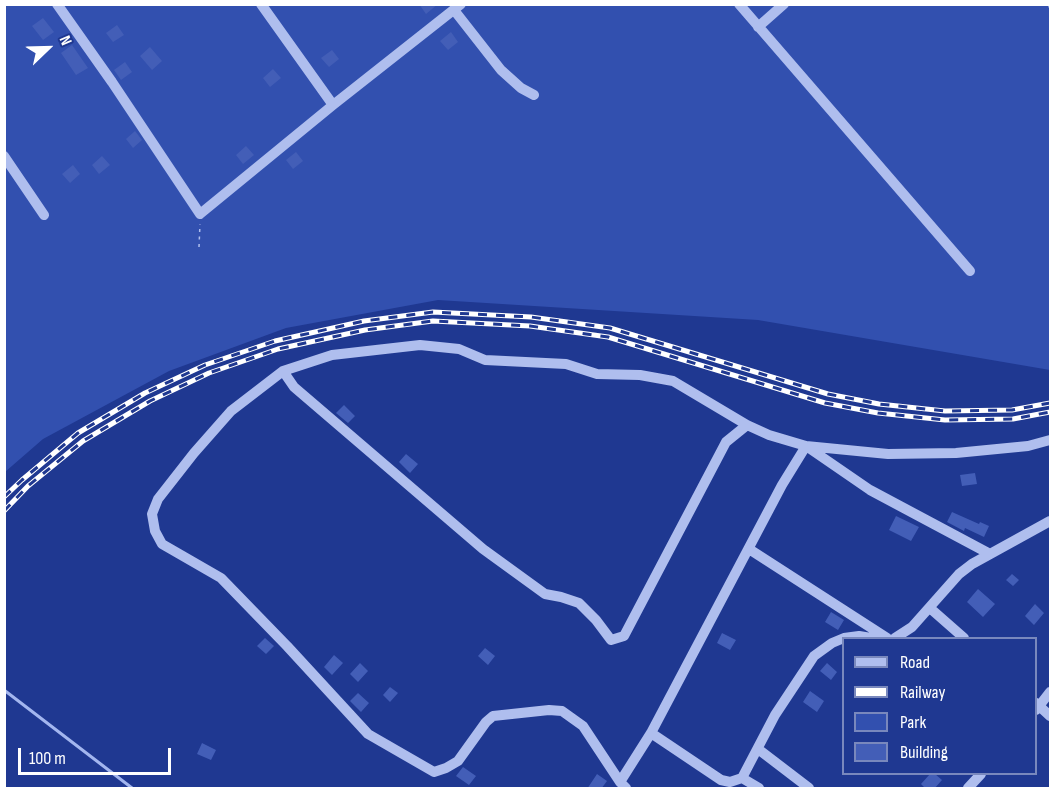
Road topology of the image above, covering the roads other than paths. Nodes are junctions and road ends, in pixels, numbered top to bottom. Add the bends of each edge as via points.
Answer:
1 (57, 4) edge
2 (261, 4) edge
3 (739, 4) edge
4 (783, 4) edge
5 (458, 6) edge
6 (758, 27) junction
7 (534, 95) dead end
8 (333, 105) junction
9 (4, 156) edge
10 (44, 215) dead end
11 (970, 271) dead end
12 (283, 371) junction
13 (747, 425) junction
14 (1050, 440) edge
15 (807, 446) junction
16 (1050, 521) edge
17 (749, 549) junction
18 (990, 554) junction
19 (931, 609) junction
20 (884, 637) edge
21 (898, 637) edge
22 (962, 637) edge
23 (842, 639) edge
24 (1050, 692) edge
25 (1037, 706) edge
26 (1050, 716) edge
27 (651, 733) junction
28 (758, 749) junction
29 (980, 775) edge
30 (742, 778) junction
31 (623, 785) edge
32 (759, 789) edge
33 (809, 789) edge
34 (968, 789) edge

1 - 8 street via 200,214
2 - 8 street
3 - 6 street
4 - 6 street
5 - 7 street via 501,70
5 - 8 street
6 - 11 street
9 - 10 street
12 - 13 street via 332,355 420,345 459,349 485,360 567,364 597,374 673,381
12 - 13 street via 294,387 483,549 545,594 579,603 611,640 624,636 726,442
12 - 31 street via 231,411 158,499 152,514 162,544 221,578 368,734 434,772 458,761 494,716 549,710 561,711 583,726
13 - 15 street
14 - 15 street via 956,453 888,454
15 - 17 street
15 - 18 street via 870,490
16 - 18 street
17 - 20 street
17 - 27 street
18 - 19 street via 959,574
19 - 21 street
19 - 22 street
23 - 28 street via 814,656
24 - 25 street
25 - 26 street
27 - 30 street via 721,780
27 - 31 street
28 - 30 street
28 - 33 street
29 - 34 street
30 - 32 street

